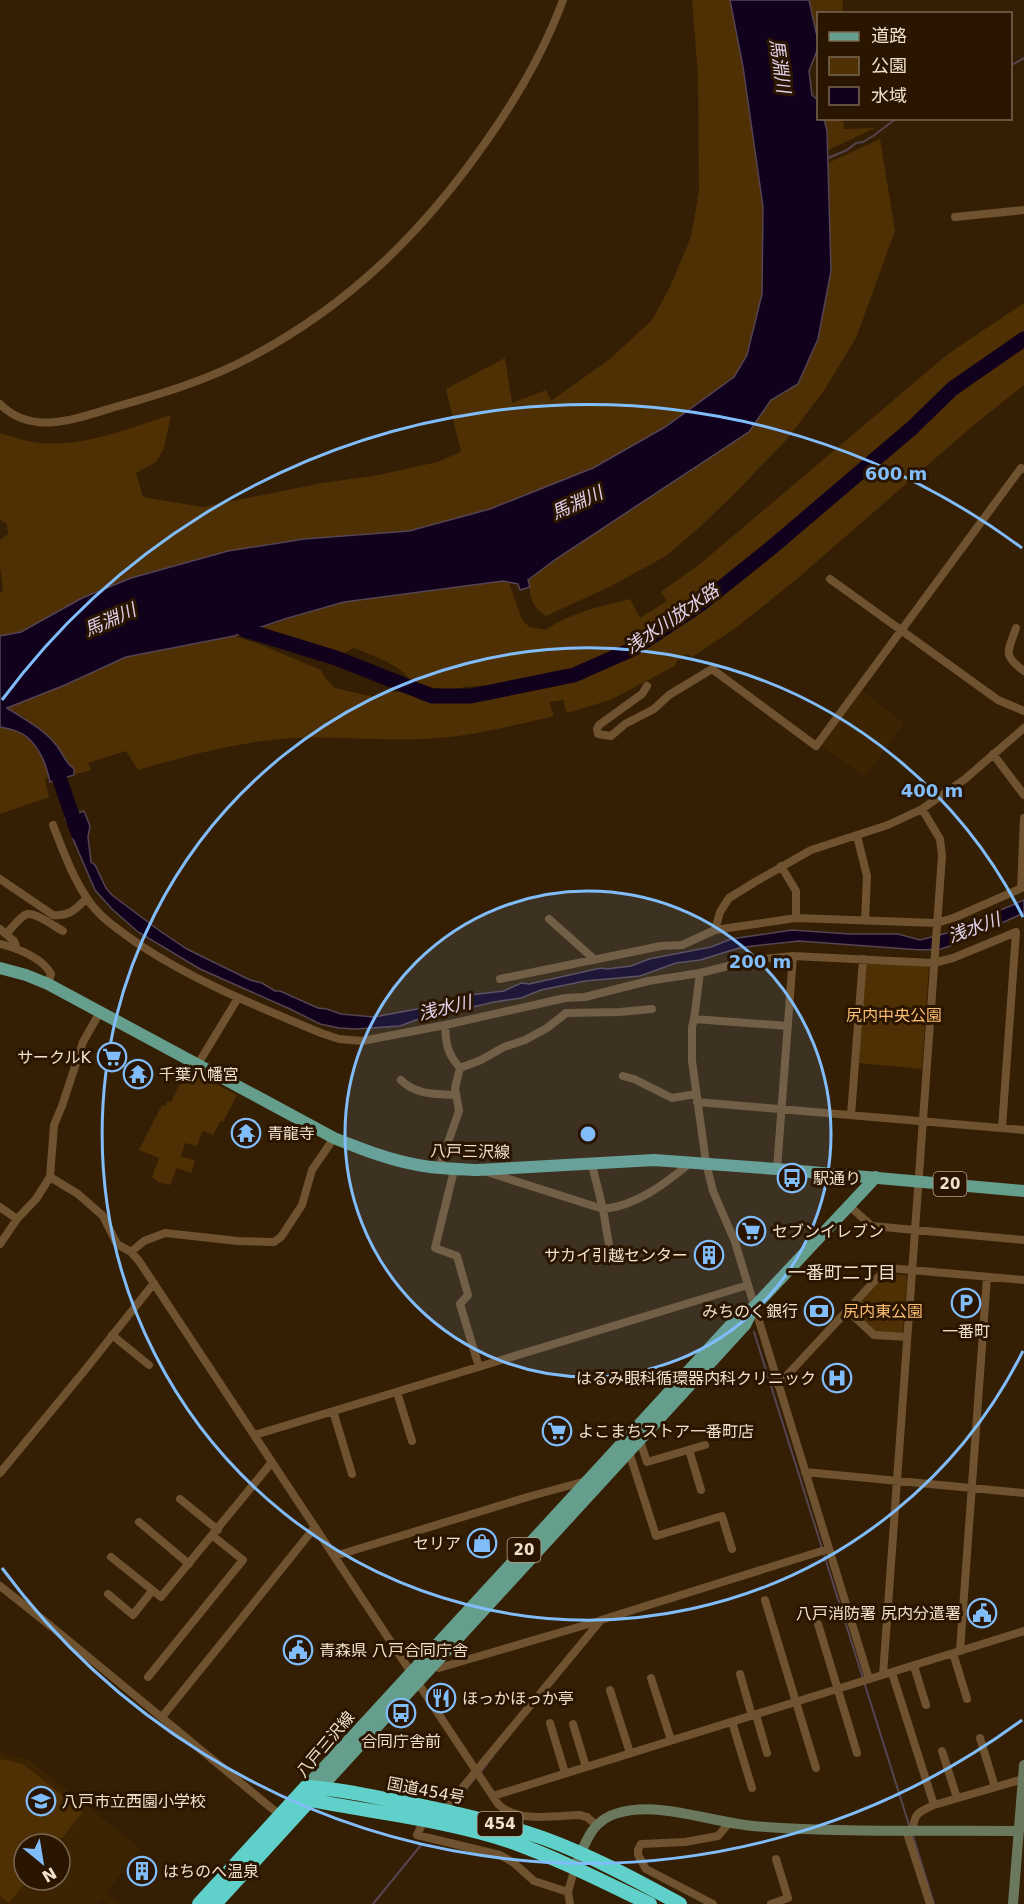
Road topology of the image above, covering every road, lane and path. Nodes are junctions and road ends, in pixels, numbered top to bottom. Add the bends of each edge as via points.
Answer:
1 (563, 0) edge
2 (1024, 210) edge
3 (955, 217) dead end
4 (0, 404) edge
5 (1024, 469) edge
6 (830, 579) dead end
7 (1016, 628) dead end
8 (902, 632) junction
9 (1024, 671) edge
10 (647, 686) dead end
11 (1024, 711) edge
12 (1024, 728) edge
13 (993, 754) junction
14 (1024, 795) edge
15 (922, 809) junction
16 (1024, 818) edge
17 (53, 825) dead end
18 (857, 836) junction
19 (781, 866) junction
20 (0, 879) edge
21 (1022, 887) edge
22 (87, 898) junction
23 (796, 918) junction
24 (549, 919) dead end
25 (865, 921) junction
26 (937, 925) junction
27 (715, 930) junction
28 (1020, 930) edge
29 (3, 931) edge
30 (63, 931) dead end
31 (0, 944) edge
32 (17, 949) junction
33 (792, 956) junction
34 (863, 959) junction
35 (594, 960) junction
36 (933, 963) junction
37 (0, 968) edge
38 (700, 973) junction
39 (500, 979) dead end
40 (48, 984) junction
41 (238, 998) junction
42 (652, 1009) dead end
43 (100, 1012) junction
44 (694, 1019) junction
45 (445, 1025) junction
46 (788, 1026) junction
47 (198, 1064) junction
48 (460, 1068) junction
49 (623, 1076) dead end
50 (401, 1080) dead end
51 (456, 1095) junction
52 (696, 1098) junction
53 (782, 1109) junction
54 (851, 1115) junction
55 (921, 1121) junction
56 (1002, 1128) junction
57 (1024, 1130) edge
58 (334, 1138) junction
59 (691, 1162) junction
60 (705, 1163) junction
61 (592, 1165) junction
62 (439, 1168) junction
63 (777, 1169) junction
64 (454, 1170) junction
65 (478, 1170) junction
66 (50, 1177) junction
67 (876, 1177) junction
68 (917, 1181) junction
69 (1024, 1191) edge
70 (848, 1205) junction
71 (0, 1207) edge
72 (603, 1209) junction
73 (17, 1219) junction
74 (914, 1230) junction
75 (1024, 1240) edge
76 (0, 1244) edge
77 (609, 1245) dead end
78 (131, 1252) junction
79 (911, 1270) junction
80 (987, 1277) junction
81 (1024, 1280) edge
82 (154, 1283) junction
83 (748, 1285) junction
84 (754, 1307) junction
85 (848, 1311) junction
86 (112, 1335) junction
87 (907, 1337) junction
88 (149, 1365) dead end
89 (480, 1367) junction
90 (778, 1385) junction
91 (397, 1392) junction
92 (333, 1411) junction
93 (255, 1435) junction
94 (412, 1441) dead end
95 (640, 1441) junction
96 (705, 1445) dead end
97 (689, 1450) junction
98 (629, 1452) junction
99 (272, 1462) junction
100 (805, 1472) junction
101 (0, 1473) edge
102 (352, 1474) dead end
103 (588, 1480) junction
104 (897, 1481) junction
105 (971, 1487) junction
106 (701, 1490) dead end
107 (1024, 1493) edge
108 (180, 1499) dead end
109 (139, 1522) dead end
110 (315, 1527) junction
111 (216, 1533) junction
112 (732, 1549) dead end
113 (828, 1549) junction
114 (335, 1556) junction
115 (111, 1557) dead end
116 (189, 1564) junction
117 (0, 1586) edge
118 (152, 1591) junction
119 (108, 1594) dead end
120 (765, 1600) dead end
121 (601, 1620) junction
122 (818, 1624) dead end
123 (1024, 1631) edge
124 (956, 1652) junction
125 (433, 1666) junction
126 (914, 1666) junction
127 (892, 1673) junction
128 (740, 1674) dead end
129 (883, 1675) junction
130 (148, 1677) dead end
131 (415, 1677) junction
132 (651, 1678) dead end
133 (866, 1680) junction
134 (837, 1688) junction
135 (610, 1690) dead end
136 (967, 1699) dead end
137 (796, 1703) junction
138 (926, 1705) dead end
139 (754, 1715) junction
140 (162, 1717) junction
141 (732, 1722) junction
142 (550, 1723) dead end
143 (573, 1724) dead end
144 (980, 1738) dead end
145 (671, 1740) junction
146 (942, 1751) dead end
147 (630, 1753) junction
148 (767, 1753) dead end
149 (857, 1753) dead end
150 (1024, 1765) edge
151 (586, 1767) junction
152 (816, 1768) dead end
153 (477, 1771) junction
154 (565, 1773) junction
155 (1023, 1779) edge
156 (995, 1787) junction
157 (321, 1788) junction
158 (752, 1788) dead end
159 (308, 1794) junction
160 (493, 1796) junction
161 (957, 1798) junction
162 (934, 1805) junction
163 (444, 1810) junction
164 (284, 1819) junction
165 (424, 1820) junction
166 (729, 1823) junction
167 (595, 1824) junction
168 (910, 1830) junction
169 (1019, 1831) junction
170 (580, 1854) junction
171 (776, 1859) dead end
172 (575, 1868) junction
173 (568, 1892) junction
174 (198, 1904) edge
175 (215, 1904) edge
176 (570, 1904) edge
177 (650, 1904) edge
178 (680, 1904) edge
179 (713, 1904) edge
180 (771, 1904) edge
181 (930, 1904) edge
182 (1013, 1904) edge

1 - 4 street via 531,73 461,177 420,226 332,306 249,359 170,391 48,424 22,418
2 - 3 street
5 - 8 street via 1021,468
6 - 8 street
7 - 9 street via 1009,658
8 - 10 street via 816,746 712,669 611,736 598,734 599,725 642,694
8 - 11 street via 998,700
12 - 13 street
13 - 14 street
13 - 15 street
15 - 18 street
15 - 26 street via 940,839
16 - 21 street
17 - 22 street
18 - 19 street via 811,850
18 - 25 street via 867,876
19 - 23 street via 796,891
19 - 27 street via 729,898
20 - 22 street via 53,915 68,914
21 - 26 street
22 - 41 street via 113,925 163,960
23 - 25 street
23 - 27 street
24 - 35 street
25 - 26 street
26 - 36 street
27 - 35 street via 682,945
28 - 36 street
28 - 56 street
29 - 30 street via 28,914
29 - 32 street
31 - 32 street
32 - 40 street via 45,965 51,974
33 - 34 street
33 - 38 street via 752,960
33 - 46 street
34 - 36 street
34 - 54 street
35 - 39 street
36 - 55 street
37 - 40 main road, 八戸三沢線 / 20
38 - 44 street
38 - 45 street
40 - 43 main road, 八戸三沢線 / 20
41 - 45 street via 339,1039 362,1041
41 - 47 street
42 - 48 street via 566,1013 525,1040
43 - 47 main road, 八戸三沢線 / 20
43 - 66 street via 83,1042 54,1125
44 - 46 street
44 - 52 street via 692,1061
45 - 48 street via 447,1048
46 - 53 street
47 - 58 main road, 八戸三沢線 / 20
48 - 51 street
49 - 52 street via 672,1098
50 - 51 street via 427,1093
51 - 62 street via 459,1111
52 - 53 street
52 - 60 street
53 - 54 street
53 - 63 street
54 - 55 street
55 - 56 street
55 - 68 street
56 - 57 street
58 - 62 main road, 八戸三沢線 / 20 via 379,1155
58 - 78 street via 312,1170 302,1205 274,1242 165,1233 144,1241
59 - 60 main road, 八戸三沢線 / 20
59 - 61 main road, 八戸三沢線 / 20 via 654,1160
59 - 72 street via 636,1201
60 - 63 main road, 八戸三沢線 / 20
60 - 83 street
61 - 65 main road, 八戸三沢線 / 20
61 - 72 street
62 - 64 main road, 八戸三沢線 / 20
63 - 67 main road, 八戸三沢線 / 20
64 - 65 main road, 八戸三沢線 / 20
64 - 89 street via 435,1248 457,1256 468,1295 460,1304
65 - 72 street
66 - 73 street
66 - 78 street via 103,1216 117,1244
67 - 68 main road, 八戸三沢線 / 20
67 - 70 main road, 八戸三沢線 / 20
68 - 69 main road, 八戸三沢線 / 20
68 - 74 street
70 - 74 street via 872,1226
70 - 84 main road, 八戸三沢線 / 20
71 - 73 street
72 - 77 street
73 - 76 street
74 - 75 street
74 - 79 street
78 - 82 street
79 - 80 street
79 - 85 street via 884,1271
79 - 87 street
80 - 81 street
80 - 105 street
82 - 86 street
82 - 93 street
83 - 84 street
83 - 89 street
84 - 90 street
84 - 95 main road, 八戸三沢線 / 20 via 745,1325
84 - 103 main road, 八戸三沢線 / 20 via 738,1317
85 - 87 street via 874,1335
85 - 90 street
86 - 88 street
86 - 101 street
87 - 104 street
89 - 91 street
90 - 100 street
91 - 92 street
91 - 94 street
92 - 93 street
92 - 102 street
93 - 99 street
95 - 97 street via 647,1462
95 - 98 main road, 八戸三沢線 / 20
96 - 97 street
97 - 106 street
98 - 112 street via 656,1536 722,1516
98 - 125 main road, 八戸三沢線 / 20
99 - 110 street
99 - 111 street
100 - 104 street
100 - 113 street
103 - 114 street
103 - 131 main road, 八戸三沢線 / 20
104 - 105 street
104 - 129 street
105 - 107 street
105 - 124 street
108 - 111 street
109 - 116 street
110 - 114 street
110 - 140 street
111 - 116 street
111 - 130 street via 243,1560
113 - 121 street
113 - 133 street
114 - 131 street
115 - 118 street
116 - 118 street via 161,1598
117 - 140 street
118 - 119 street via 133,1615
120 - 137 street
121 - 125 street via 439,1668
121 - 153 street
122 - 134 street
123 - 124 street
124 - 126 street
124 - 136 street
125 - 131 main road, 八戸三沢線 / 20
126 - 127 street
126 - 138 street
127 - 129 street
127 - 162 street
128 - 139 street
129 - 133 street
131 - 153 street
131 - 157 main road, 八戸三沢線 / 20
131 - 159 main road, 八戸三沢線 / 20
132 - 145 street
133 - 134 street
134 - 137 street
134 - 149 street
135 - 147 street
137 - 139 street
137 - 152 street
139 - 141 street
139 - 148 street
140 - 164 street
141 - 145 street
141 - 158 street
142 - 154 street
143 - 151 street
144 - 156 street
145 - 147 street
146 - 161 street
147 - 151 street
150 - 155 street
151 - 154 street
153 - 160 street
153 - 163 street
154 - 160 street
155 - 156 street
155 - 169 street
156 - 161 street
157 - 159 highway, 国道454号 / 454
157 - 163 highway, 国道454号 / 454
159 - 164 highway
159 - 165 highway, 国道454号 / 454
160 - 167 street via 503,1809 527,1817 579,1815
161 - 162 street
162 - 168 street via 916,1815
163 - 170 highway, 国道454号 / 454 via 491,1821
164 - 174 highway
164 - 175 highway
165 - 172 highway, 国道454号 / 454 via 510,1842
165 - 173 street via 417,1835 500,1855 534,1881
166 - 167 street via 645,1809 618,1812
166 - 168 street
166 - 179 street via 718,1836 641,1844 638,1850 646,1869
167 - 170 street
168 - 169 street
168 - 181 street
169 - 182 street
170 - 172 street
170 - 178 highway, 国道454号 / 454
171 - 180 street via 788,1899
172 - 173 street
172 - 177 highway, 国道454号 / 454
173 - 176 street

